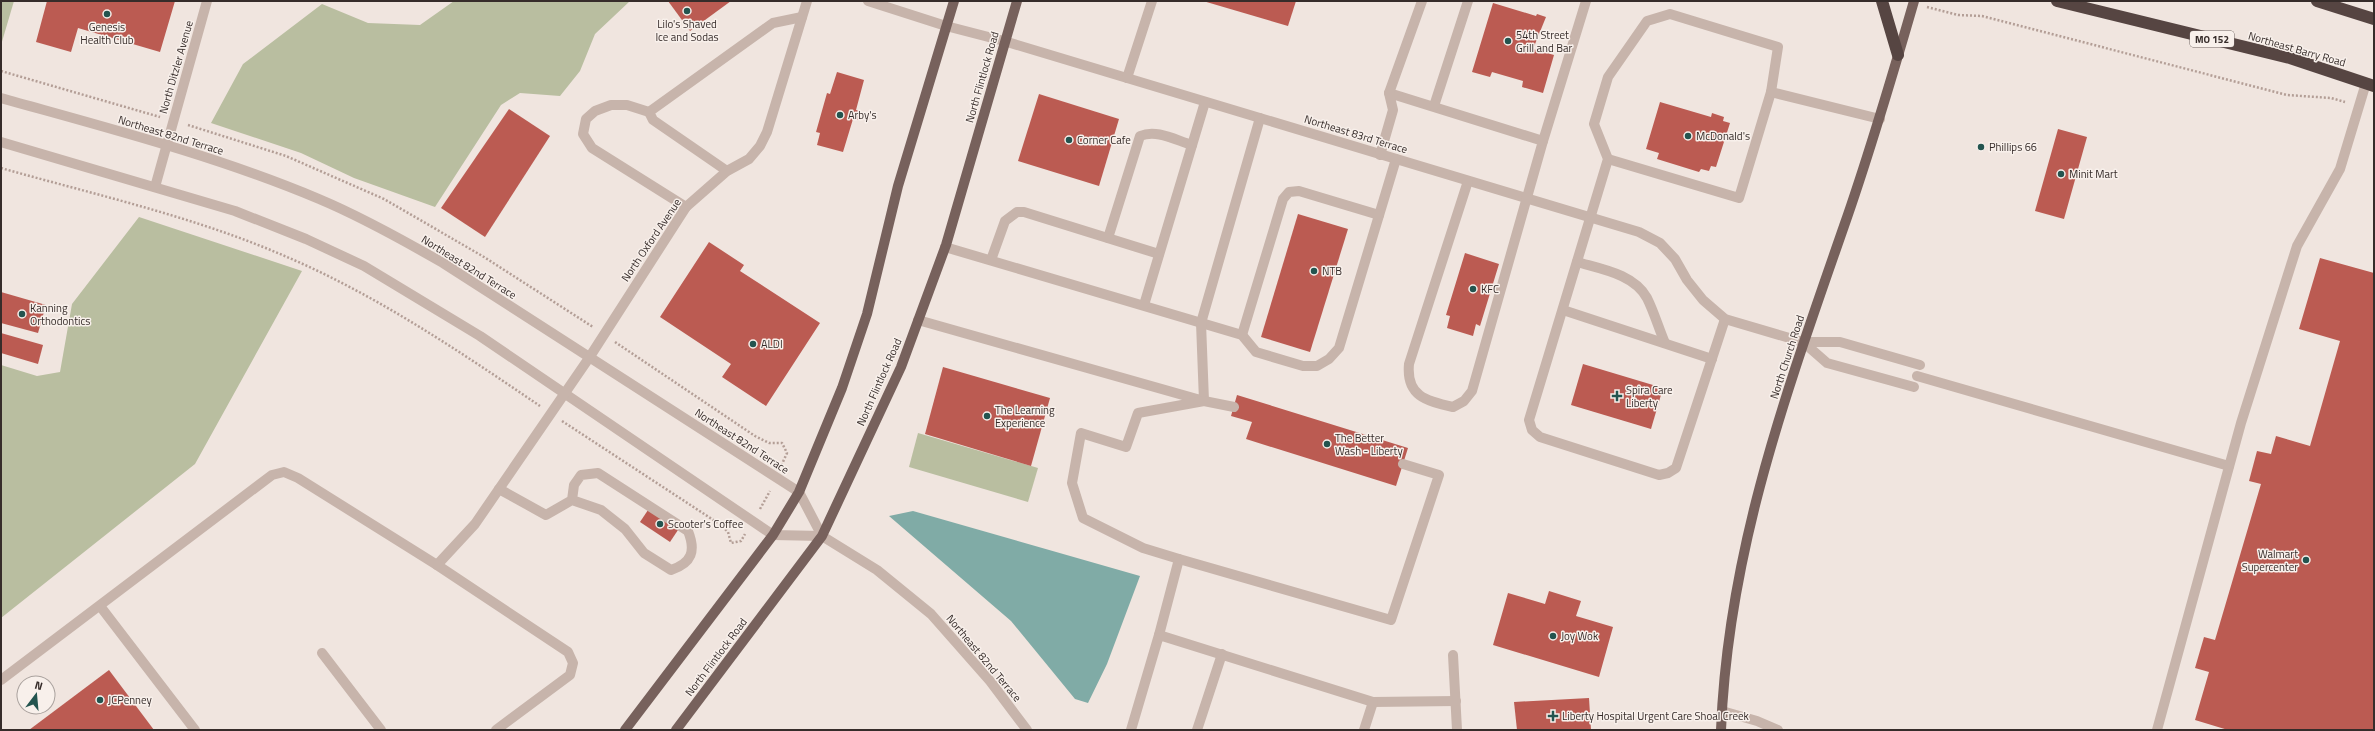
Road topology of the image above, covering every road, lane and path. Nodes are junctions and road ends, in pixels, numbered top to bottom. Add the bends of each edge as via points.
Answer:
1 (208, 1) edge
2 (807, 1) edge
3 (868, 1) edge
4 (954, 1) edge
5 (1017, 1) edge
6 (1152, 1) edge
7 (1422, 1) edge
8 (1468, 1) edge
9 (1586, 1) edge
10 (1882, 1) edge
11 (2057, 1) edge
12 (2317, 1) edge
13 (1913, 2) edge
14 (802, 17) junction
15 (2374, 19) edge
16 (946, 26) junction
17 (1004, 41) junction
18 (1898, 55) junction
19 (1127, 78) junction
20 (2370, 85) edge
21 (1771, 92) junction
22 (1389, 93) junction
23 (1, 98) edge
24 (2331, 98) dead end
25 (1205, 102) junction
26 (1434, 106) junction
27 (648, 112) junction
28 (1260, 118) junction
29 (1880, 119) junction
30 (1543, 141) junction
31 (1, 142) edge
32 (1192, 145) junction
33 (166, 146) junction
34 (1380, 155) junction
35 (1396, 159) junction
36 (1608, 159) junction
37 (1, 168) edge
38 (727, 171) junction
39 (1468, 181) junction
40 (155, 187) junction
41 (1526, 198) junction
42 (686, 207) junction
43 (1379, 215) junction
44 (1591, 218) junction
45 (1108, 238) junction
46 (945, 247) junction
47 (1159, 254) junction
48 (992, 260) junction
49 (1577, 262) junction
50 (1144, 305) junction
51 (1563, 310) junction
52 (1725, 319) junction
53 (918, 320) junction
54 (1201, 322) junction
55 (1242, 335) junction
56 (1803, 342) junction
57 (1665, 344) junction
58 (590, 358) junction
59 (1712, 359) junction
60 (1920, 365) dead end
61 (1917, 376) dead end
62 (1914, 386) dead end
63 (564, 393) junction
64 (1204, 402) junction
65 (1234, 407) dead end
66 (551, 413) junction
67 (1403, 464) dead end
68 (2229, 466) junction
69 (500, 489) junction
70 (770, 492) dead end
71 (800, 492) junction
72 (572, 500) junction
73 (754, 521) junction
74 (774, 535) junction
75 (822, 536) junction
76 (1180, 559) junction
77 (437, 565) junction
78 (100, 606) junction
79 (1159, 635) junction
80 (322, 654) dead end
81 (1222, 654) junction
82 (1454, 655) dead end
83 (1, 680) edge
84 (1456, 701) junction
85 (1373, 702) junction
86 (1722, 711) junction
87 (195, 730) edge
88 (381, 730) edge
89 (496, 730) edge
90 (625, 730) edge
91 (676, 730) edge
92 (1027, 730) edge
93 (1131, 730) edge
94 (1197, 730) edge
95 (1364, 730) edge
96 (1457, 730) edge
97 (1721, 730) edge
98 (1778, 730) edge
99 (2157, 730) edge

1 - 33 street, North Ditzler Avenue
2 - 14 street, North Oxford Avenue
3 - 16 street, Northeast 83rd Terrace
4 - 16 main road
5 - 17 main road, North Flintlock Road
6 - 19 street
7 - 22 street
8 - 26 street
9 - 30 street
10 - 18 highway
11 - 20 highway, Northeast Barry Road / MO 152 via 2290,58
12 - 15 highway
13 - 18 main road, North Church Road
13 - 24 path via 1958,15 1982,16 2287,95
14 - 27 street via 774,23
14 - 38 street, North Oxford Avenue via 767,132 749,159
16 - 17 street, Northeast 83rd Terrace
16 - 71 main road via 898,186 867,314 842,388
17 - 19 street, Northeast 83rd Terrace
17 - 46 main road, North Flintlock Road
18 - 29 main road, North Church Road
19 - 25 street, Northeast 83rd Terrace
20 - 68 street via 2340,169 2297,246
21 - 29 street
21 - 36 street via 1738,198
21 - 36 street via 1778,47 1670,14 1647,22 1608,77 1594,124
22 - 26 street
22 - 34 street via 1393,110
23 - 33 street, Northeast 82nd Terrace
25 - 28 street, Northeast 83rd Terrace
25 - 32 street
26 - 30 street
27 - 38 street via 653,120
27 - 42 street via 626,105 611,105 596,111 586,119 583,134 592,148
28 - 34 street, Northeast 83rd Terrace
28 - 54 street
29 - 56 main road, North Church Road
30 - 41 street
31 - 40 street
32 - 45 street via 1159,134 1148,133 1140,136
32 - 47 street
33 - 40 street, North Ditzler Avenue
33 - 58 street, Northeast 82nd Terrace via 248,171 320,199 383,229 443,263
34 - 35 street, Northeast 83rd Terrace
35 - 39 street, Northeast 83rd Terrace
35 - 43 street
36 - 44 street
37 - 66 path via 182,220 286,256 343,283 393,311
38 - 42 street, North Oxford Avenue
39 - 41 street, Northeast 83rd Terrace
39 - 41 street via 1409,364 1408,379 1417,394 1434,403 1453,407 1464,401 1472,391
40 - 63 street via 235,211 306,239 364,266 474,333
41 - 44 street, Northeast 83rd Terrace
42 - 58 street, North Oxford Avenue
43 - 55 street via 1300,191 1290,192 1283,199
43 - 55 street via 1339,348 1329,359 1317,366 1303,366 1256,352
44 - 49 street
44 - 52 street, Northeast 83rd Terrace via 1639,232 1660,243 1703,300
45 - 47 street
45 - 48 street via 1024,212 1016,212 1005,221
46 - 48 street
46 - 53 main road, North Flintlock Road
47 - 50 street
48 - 50 street
49 - 51 street
49 - 57 street via 1619,275 1639,287 1646,297
50 - 54 street
51 - 57 street
51 - 59 street via 1529,420 1532,430 1540,437 1659,475 1668,473 1676,468
52 - 56 street, Northeast 83rd Terrace
52 - 59 street
53 - 64 street
53 - 75 main road, North Flintlock Road via 901,367
54 - 55 street
54 - 64 street
56 - 60 street via 1840,342
56 - 62 street via 1827,363
56 - 86 main road, North Church Road via 1760,482 1740,566 1733,606
57 - 59 street
58 - 63 street, North Oxford Avenue
58 - 71 street, Northeast 82nd Terrace
61 - 68 street
63 - 66 street, North Oxford Avenue
63 - 73 street
64 - 65 street
64 - 76 street via 1138,413 1126,447 1080,433 1072,483 1083,518 1143,548
66 - 69 street, North Oxford Avenue
66 - 73 path via 721,525 728,532 731,543 741,541
67 - 76 street via 1439,475 1391,620
68 - 99 street
69 - 72 street via 546,515
69 - 77 street, North Oxford Avenue via 475,524
70 - 73 path
71 - 74 main road
71 - 75 street
72 - 72 street via 601,510 625,529 644,553 671,570 683,566 692,555 692,539 688,531 598,473 581,475 574,485
73 - 74 street
74 - 75 street
74 - 90 main road
75 - 91 main road, North Flintlock Road
75 - 92 street, Northeast 82nd Terrace via 877,570 931,614 990,681
76 - 79 street
77 - 78 street via 298,478 284,472 272,475
77 - 89 street via 568,652 572,663 570,675
78 - 83 street
78 - 87 street
79 - 81 street
79 - 93 street
80 - 88 street
81 - 85 street
81 - 94 street
82 - 84 street
84 - 85 street
84 - 96 street
85 - 95 street
86 - 97 main road, North Church Road
86 - 98 street via 1757,720

